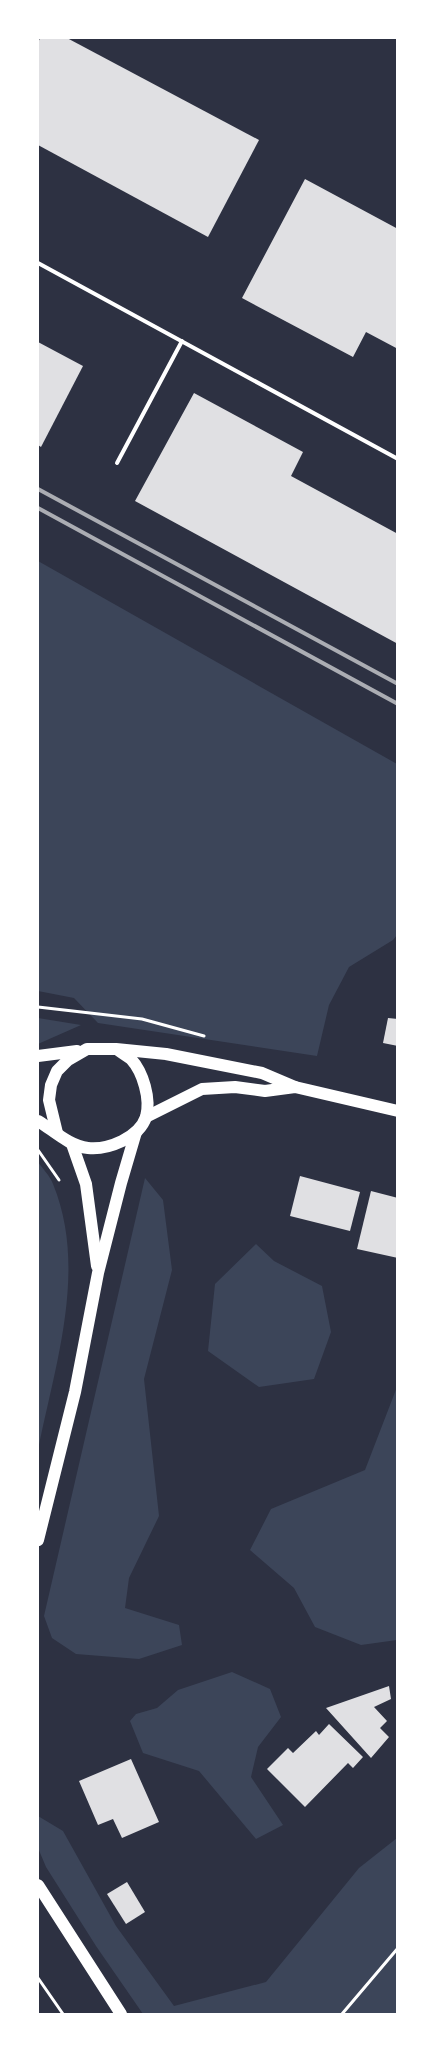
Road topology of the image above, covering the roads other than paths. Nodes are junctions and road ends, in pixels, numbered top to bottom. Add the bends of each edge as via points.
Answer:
1 (38, 263) edge
2 (182, 342) junction
3 (398, 459) edge
4 (116, 463) dead end
5 (88, 1049) junction
6 (116, 1049) junction
7 (38, 1056) edge
8 (295, 1087) junction
9 (398, 1111) edge
10 (146, 1117) junction
11 (38, 1121) edge
12 (136, 1132) junction
13 (56, 1133) junction
14 (72, 1144) junction
15 (98, 1274) junction
16 (38, 1540) edge
17 (38, 1885) edge
18 (121, 2014) edge

1 - 2 lane
2 - 3 lane
2 - 4 lane
5 - 6 main road
5 - 7 main road
5 - 13 main road via 68,1060 57,1071 51,1085 49,1100
6 - 8 main road via 166,1054 262,1073
6 - 10 main road via 130,1059 140,1074 147,1096
8 - 9 main road
8 - 10 main road via 265,1091 235,1087 202,1089
10 - 12 main road
11 - 13 main road
12 - 14 main road via 105,1147 88,1148
12 - 15 main road
13 - 14 main road
14 - 15 main road via 86,1184
15 - 16 main road via 75,1392
17 - 18 main road

